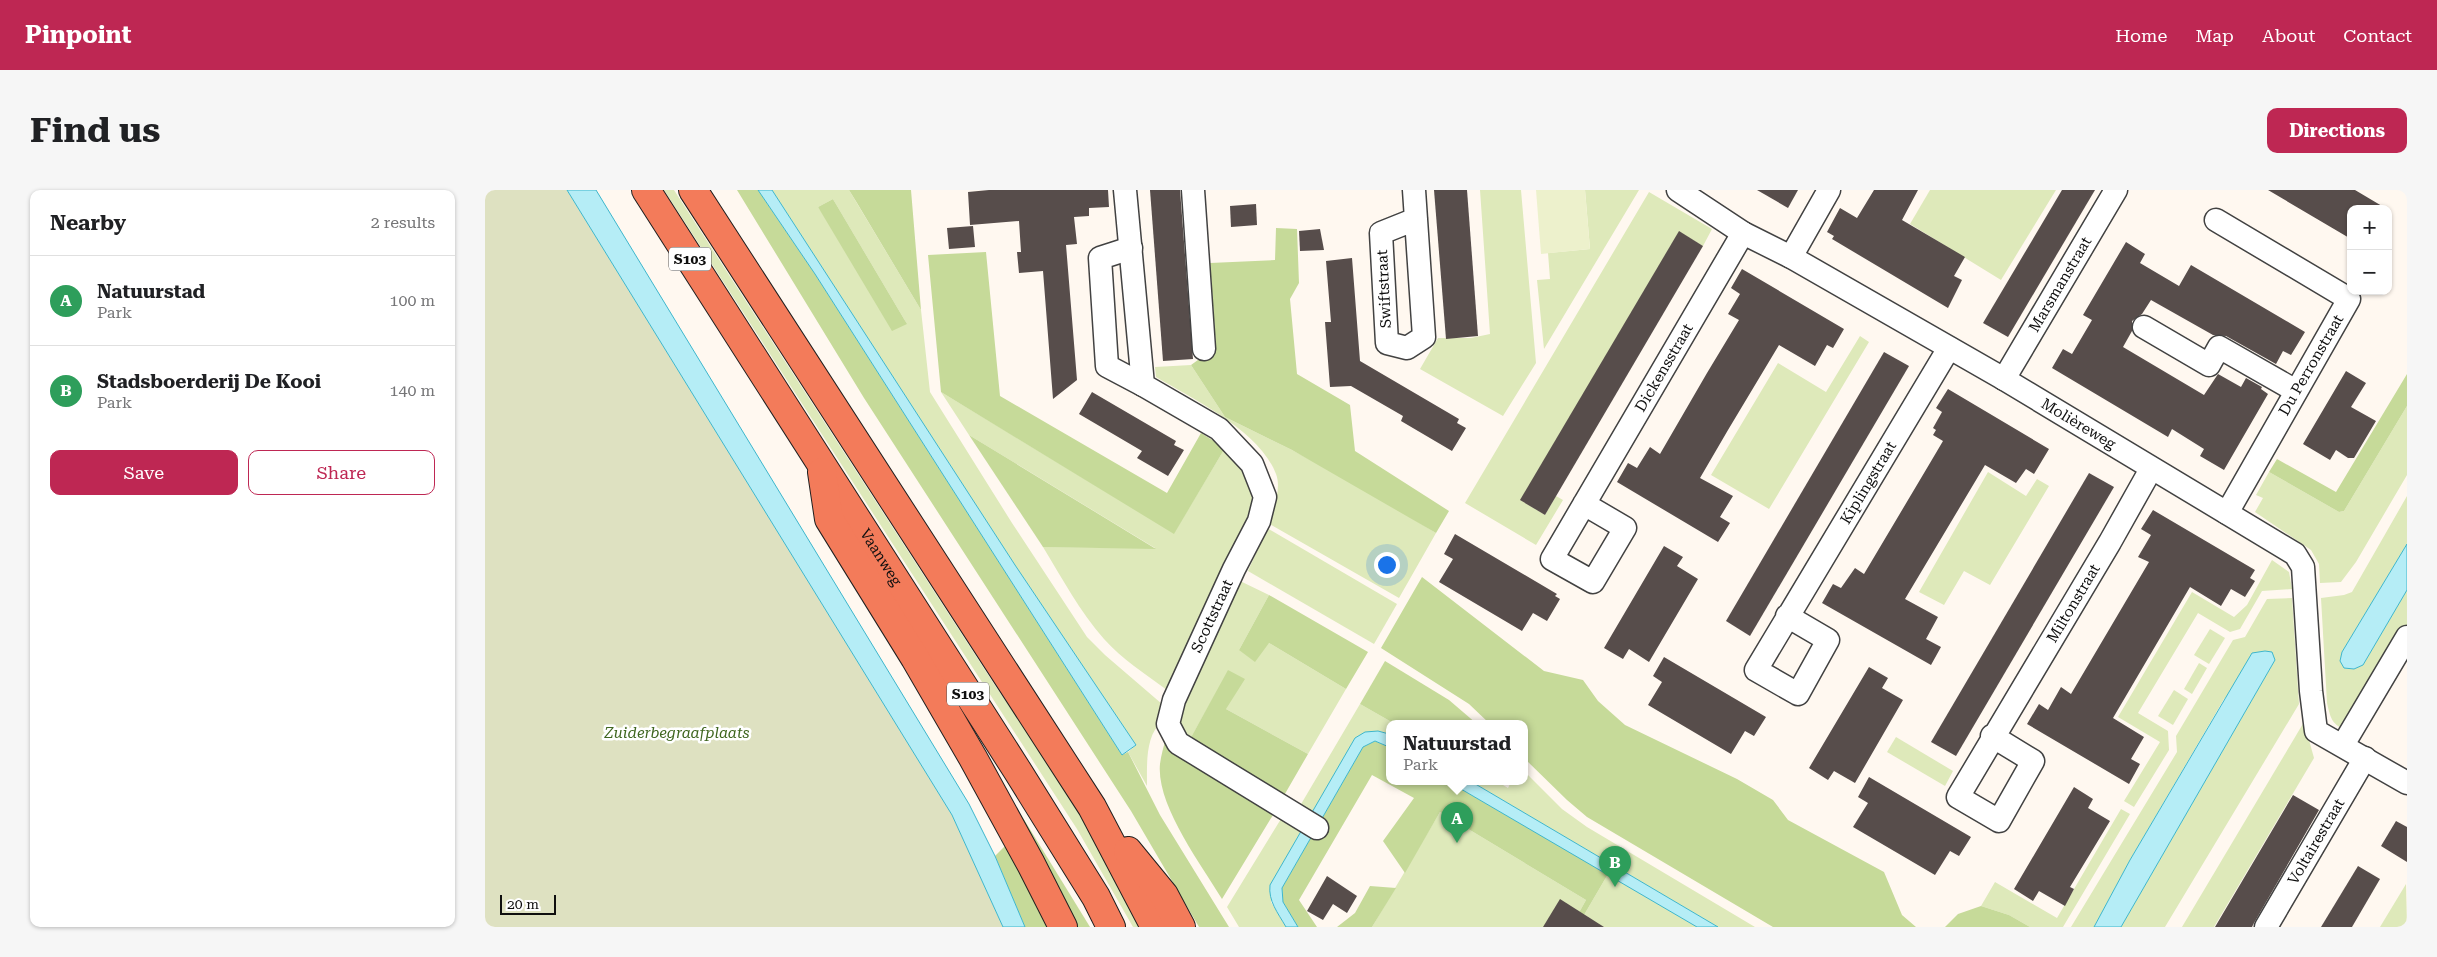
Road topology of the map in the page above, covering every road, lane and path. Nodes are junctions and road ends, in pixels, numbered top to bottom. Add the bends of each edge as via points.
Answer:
1 (646, 190) edge
2 (693, 190) edge
3 (1125, 190) edge
4 (1193, 190) edge
5 (1414, 190) edge
6 (1677, 190) edge
7 (1829, 190) edge
8 (2116, 190) edge
9 (1416, 218) junction
10 (2216, 220) dead end
11 (1743, 233) junction
12 (1131, 248) junction
13 (1791, 257) junction
14 (2144, 327) dead end
15 (1949, 348) junction
16 (1204, 349) dead end
17 (2004, 379) junction
18 (1143, 385) junction
19 (2296, 391) junction
20 (820, 463) junction
21 (2151, 469) junction
22 (1584, 504) dead end
23 (2227, 513) junction
24 (1787, 616) dead end
25 (2407, 637) edge
26 (1992, 736) dead end
27 (2343, 746) junction
28 (2365, 758) junction
29 (2407, 783) edge
30 (1092, 807) junction
31 (1312, 825) dead end
32 (1063, 927) edge
33 (1111, 927) edge
34 (1155, 927) edge
35 (1181, 927) edge
36 (2266, 927) edge

1 - 20 highway, Vaanweg / S103
2 - 30 highway, S103
3 - 12 street
4 - 16 street
5 - 9 street, Swiftstraat
6 - 11 street, Molièreweg
7 - 13 street
8 - 17 street, Marsmanstraat
9 - 9 street, Swiftstraat via 1381,233 1387,343 1407,348 1424,337
10 - 19 street, Du Perronstraat via 2349,299
11 - 13 street, Molièreweg
11 - 22 street, Dickensstraat
12 - 18 street
12 - 18 street, Scottstraat via 1100,258 1107,366
13 - 15 street, Molièreweg
14 - 19 street via 2209,364 2219,347
15 - 17 street, Molièreweg
15 - 24 street, Kiplingstraat
17 - 21 street, Molièreweg
18 - 31 street, Scottstraat via 1219,430 1252,464 1265,497 1259,521 1174,700 1168,724 1178,743
19 - 23 street, Du Perronstraat
20 - 32 highway, S103 via 829,519 973,758
20 - 33 highway, Vaanweg / S103 via 1017,770
21 - 23 street, Molièreweg
21 - 26 street, Miltonstraat
23 - 27 street, Molièreweg via 2295,554 2303,567 2316,731
25 - 27 street
27 - 28 street, Molièreweg
28 - 29 street, Molièreweg
28 - 36 street, Voltairestraat
30 - 34 highway, S103
30 - 35 highway, S103 via 1164,895

